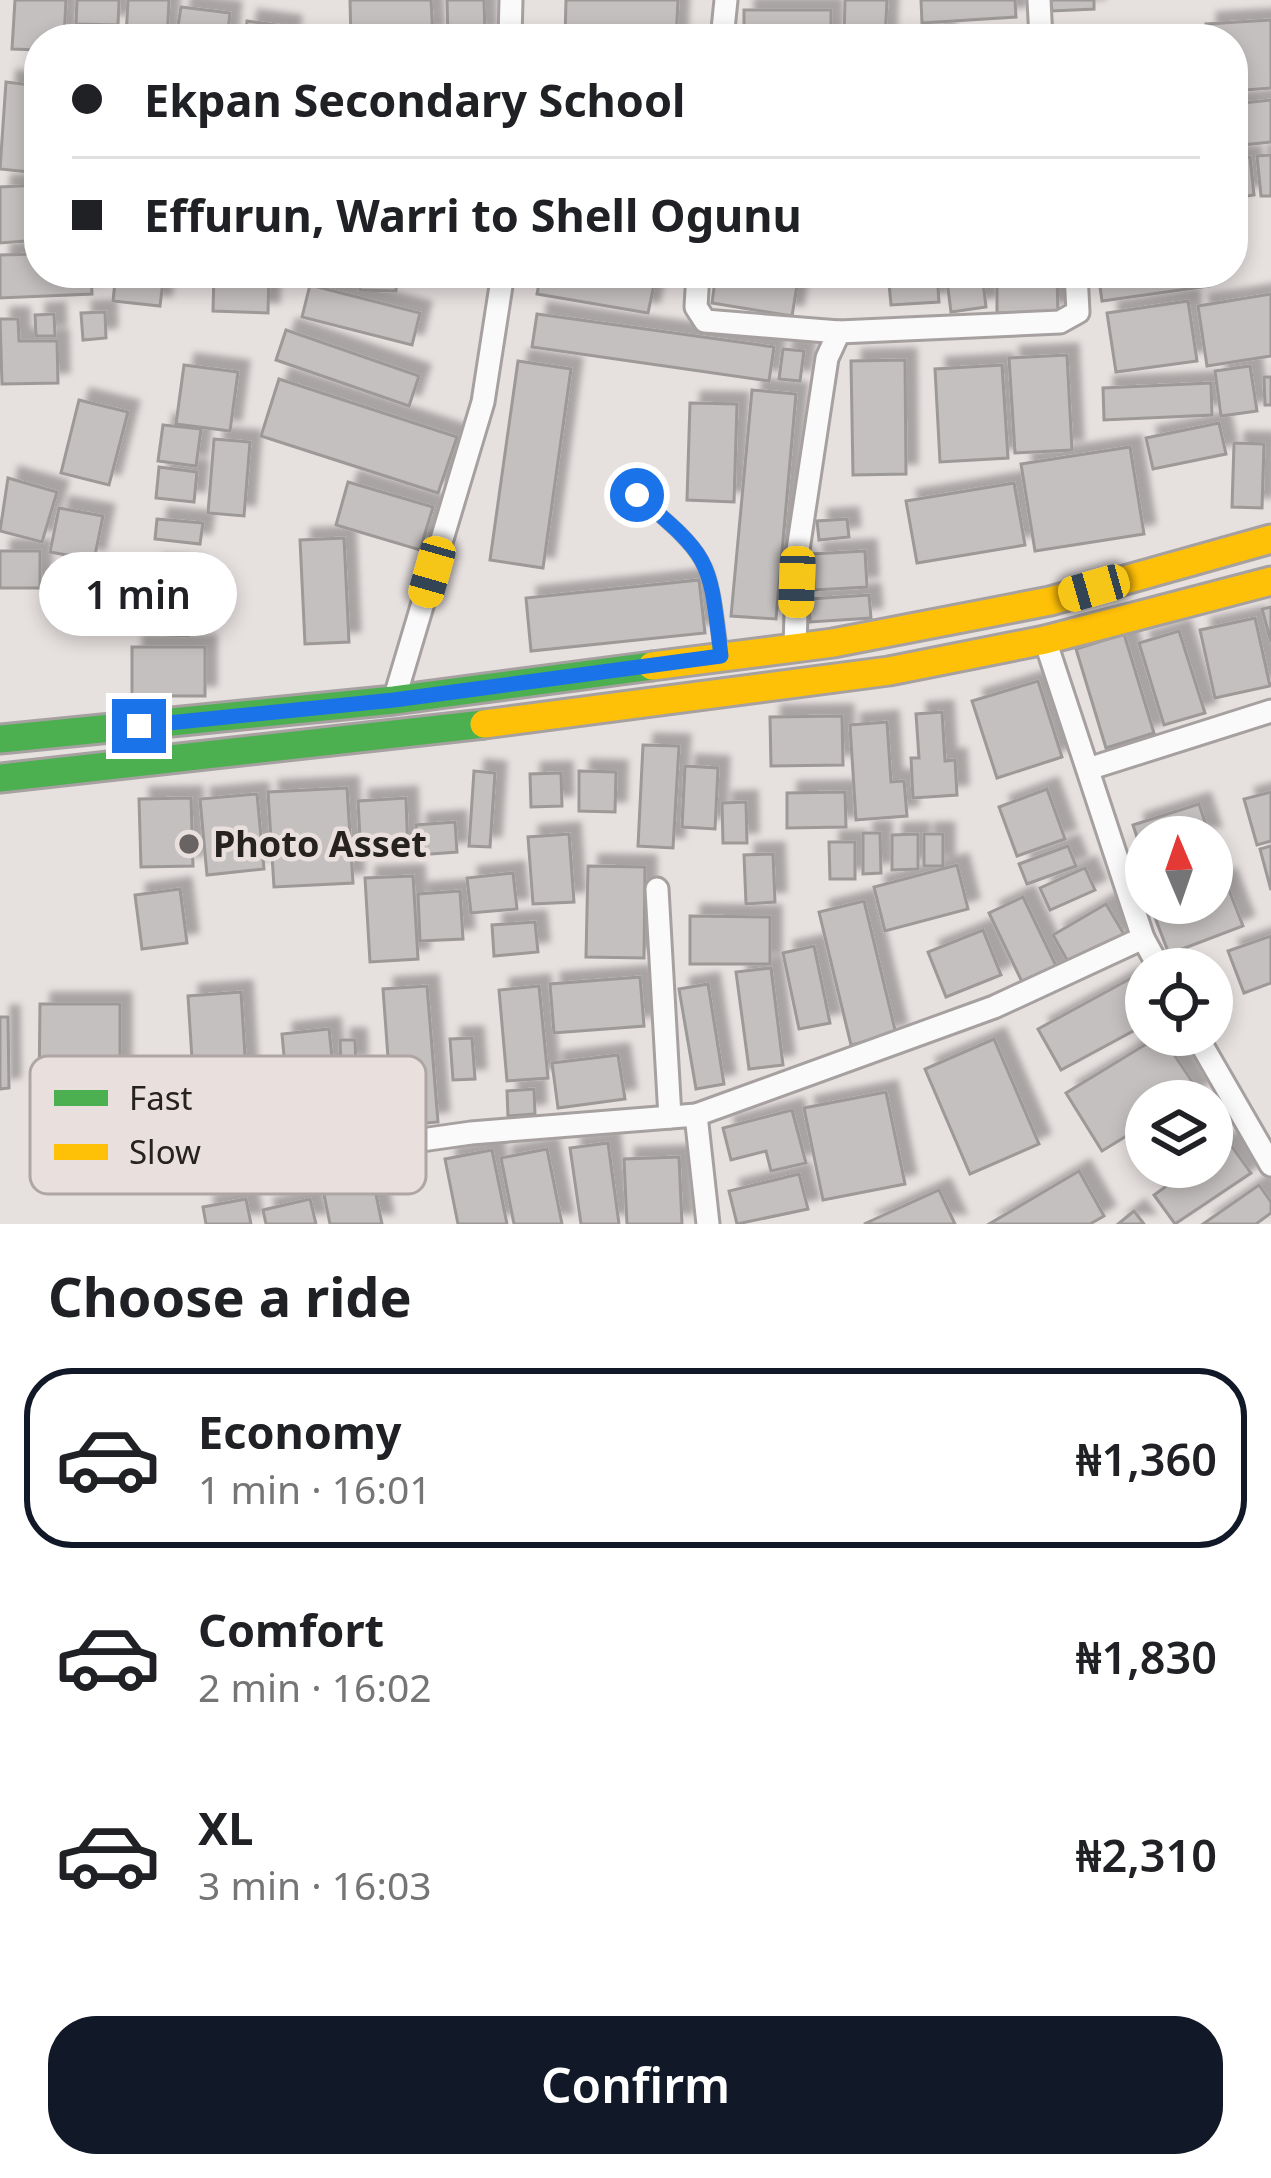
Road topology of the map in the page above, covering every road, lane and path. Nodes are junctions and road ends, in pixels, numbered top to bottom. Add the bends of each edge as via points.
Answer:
1 (501, 288) edge
2 (697, 288) edge
3 (1077, 288) edge
4 (838, 332) junction
5 (637, 495) dead end
6 (1271, 539) edge
7 (1271, 581) edge
8 (1045, 640) junction
9 (795, 646) junction
10 (721, 656) junction
11 (394, 700) junction
12 (1271, 711) edge
13 (0, 739) edge
14 (1088, 769) junction
15 (0, 778) edge
16 (657, 889) dead end
17 (1143, 938) junction
18 (1148, 948) edge
19 (1208, 1056) edge
20 (696, 1114) junction
21 (670, 1117) junction
22 (426, 1139) edge
23 (1268, 1156) edge
24 (708, 1224) edge

1 - 11 street via 483,402
2 - 4 street via 705,321
3 - 4 street via 1078,312 1060,322
4 - 9 street via 827,358 798,550
5 - 10 lane via 698,548 708,567
6 - 9 main road via 1050,601
7 - 8 main road
8 - 14 street
8 - 15 main road via 889,671 308,747
9 - 10 main road
10 - 11 main road
11 - 13 main road
12 - 14 street
14 - 17 street
16 - 21 street
17 - 18 street
17 - 20 street via 994,1007
19 - 23 street
20 - 21 street
20 - 24 street
21 - 22 street

